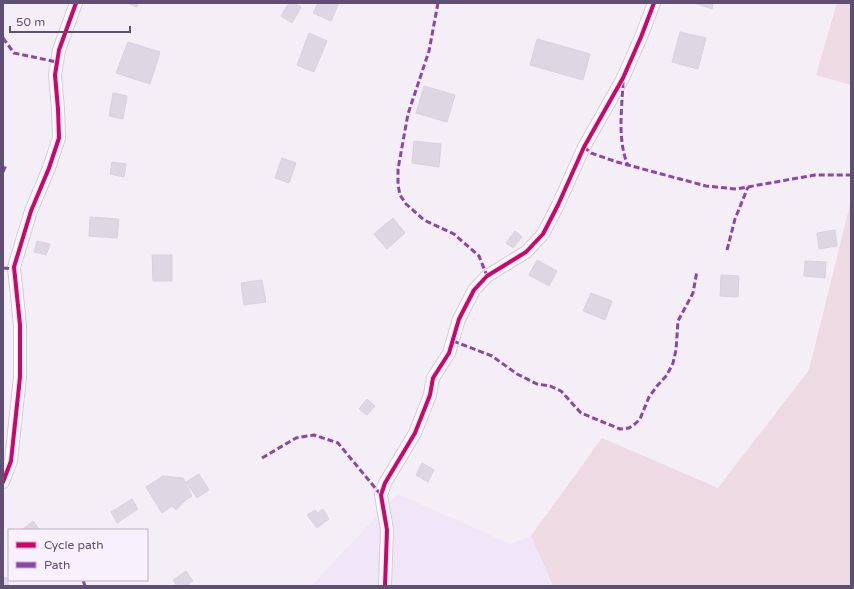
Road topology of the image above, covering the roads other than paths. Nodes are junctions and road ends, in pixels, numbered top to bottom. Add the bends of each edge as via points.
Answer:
1 (76, 3) edge
2 (654, 3) edge
3 (3, 482) edge
4 (385, 586) edge

1 - 3 street via 59,50 55,75 59,138 31,211 14,267 20,325 20,377 10,461
2 - 4 street via 623,78 584,147 543,234 526,252 487,276 474,290 459,319 449,353 433,378 430,395 415,433 385,483 381,495 387,530

